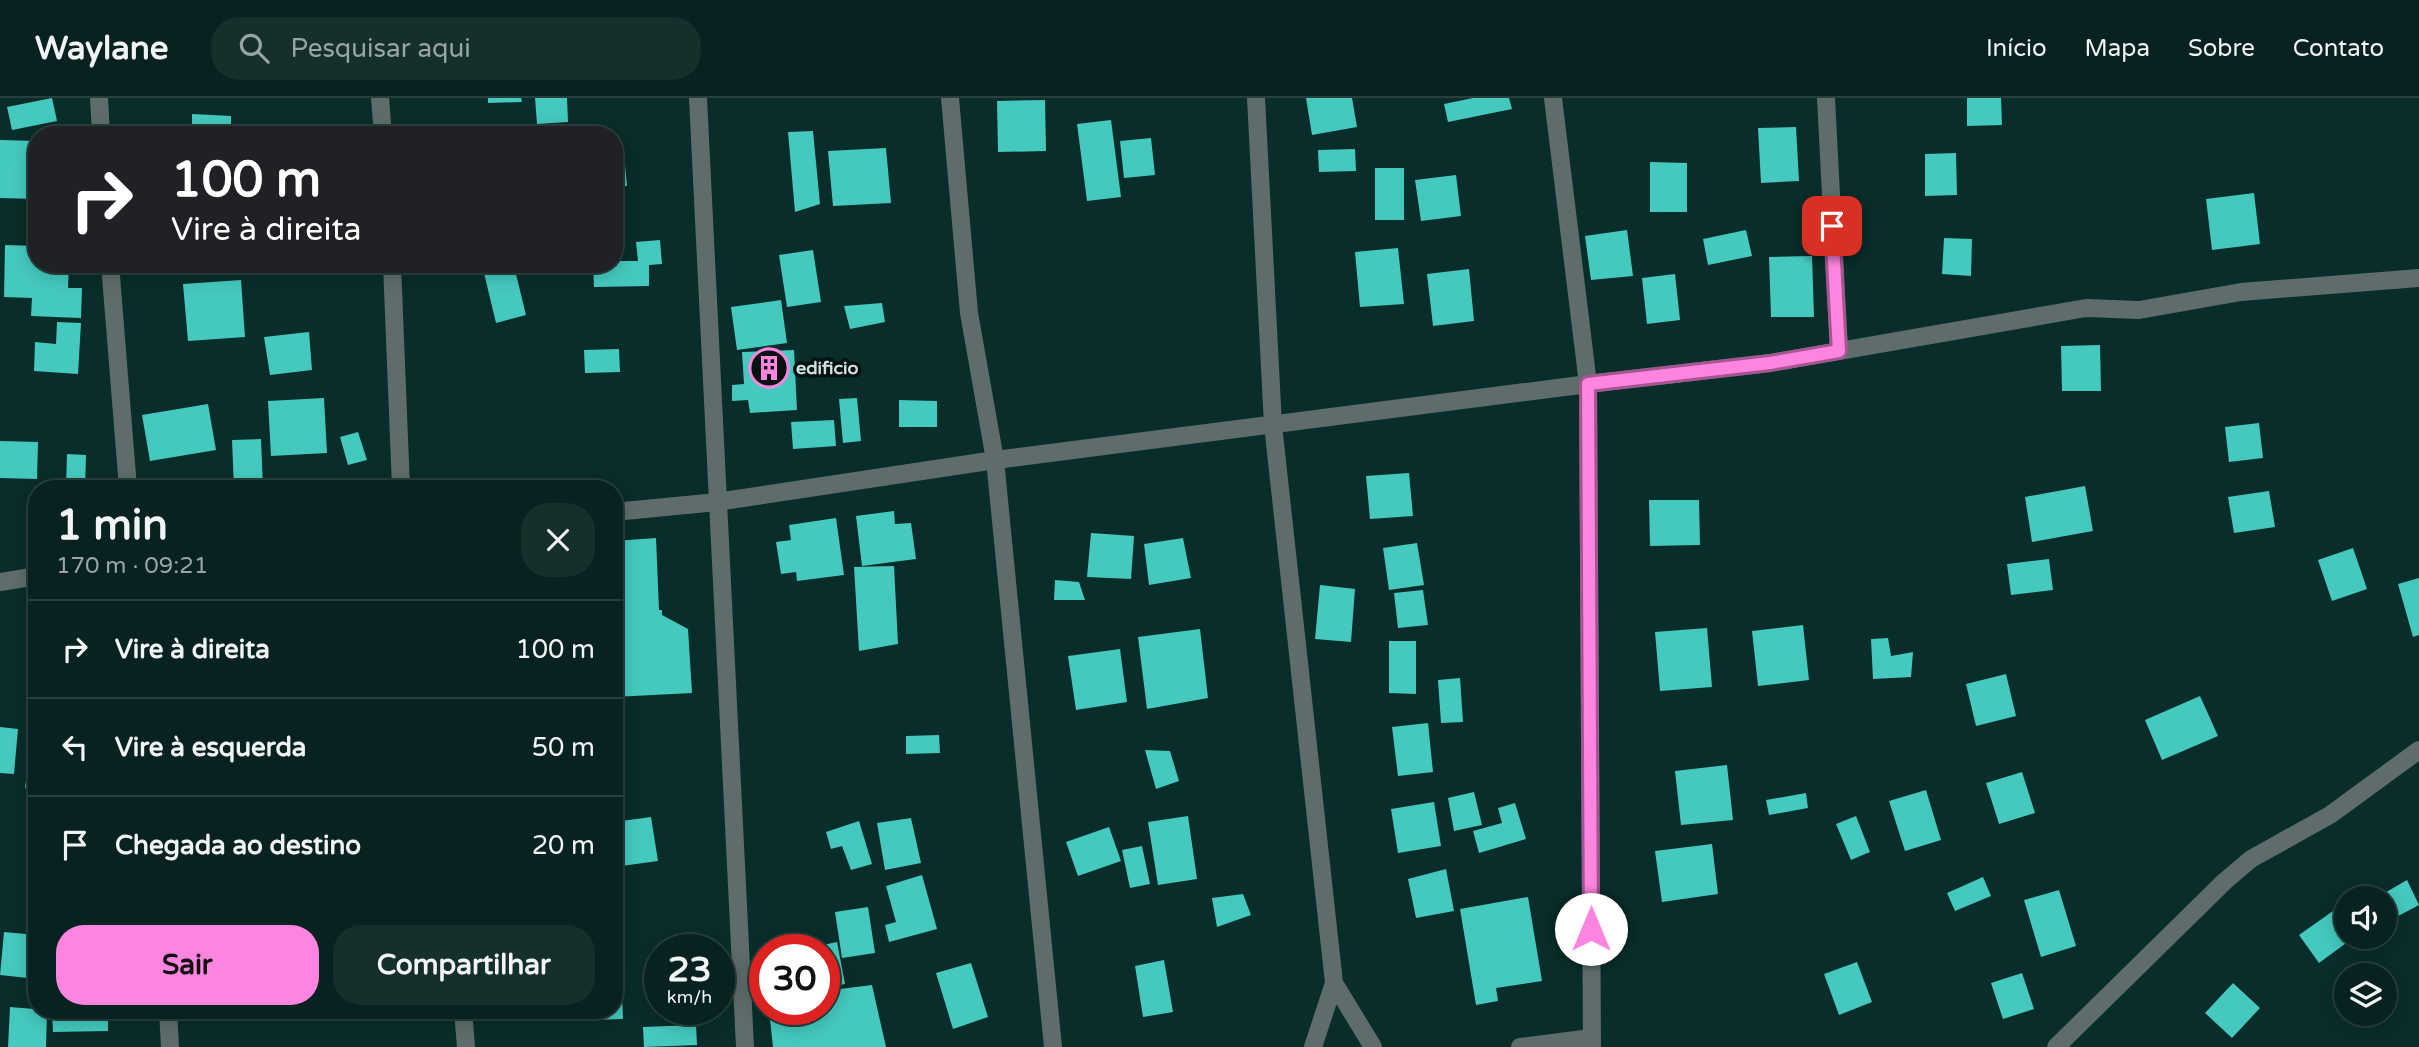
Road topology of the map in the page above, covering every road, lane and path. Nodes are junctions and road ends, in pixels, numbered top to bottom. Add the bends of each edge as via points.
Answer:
1 (99, 98) edge
2 (380, 98) edge
3 (698, 98) edge
4 (950, 98) edge
5 (1256, 98) edge
6 (1553, 98) edge
7 (1826, 98) edge
8 (101, 126) edge
9 (382, 126) edge
10 (111, 273) edge
11 (392, 273) edge
12 (2419, 278) edge
13 (1839, 351) junction
14 (1588, 384) junction
15 (1273, 425) junction
16 (995, 460) junction
17 (127, 480) edge
18 (401, 480) edge
19 (717, 502) junction
20 (623, 511) edge
21 (28, 577) edge
22 (0, 582) edge
23 (2419, 750) edge
24 (1334, 983) junction
25 (168, 1019) edge
26 (464, 1019) edge
27 (1592, 1043) edge
28 (170, 1047) edge
29 (466, 1047) edge
30 (744, 1047) edge
31 (1053, 1047) edge
32 (1312, 1047) edge
33 (1373, 1047) edge
34 (1520, 1047) edge
35 (2056, 1047) edge

1 - 8 street
2 - 9 street
3 - 19 street
4 - 16 street via 969,313
5 - 15 street
6 - 14 street
7 - 13 street
10 - 17 street
11 - 18 street
12 - 13 street via 2241,292 2139,310 2086,307
13 - 14 street
14 - 15 street
14 - 27 street
15 - 16 street
15 - 24 street
16 - 19 street
16 - 31 street
19 - 20 street
19 - 30 street
21 - 22 street
23 - 35 street via 2330,815 2251,859
24 - 32 street
24 - 33 street
25 - 28 street
26 - 29 street
27 - 34 street

